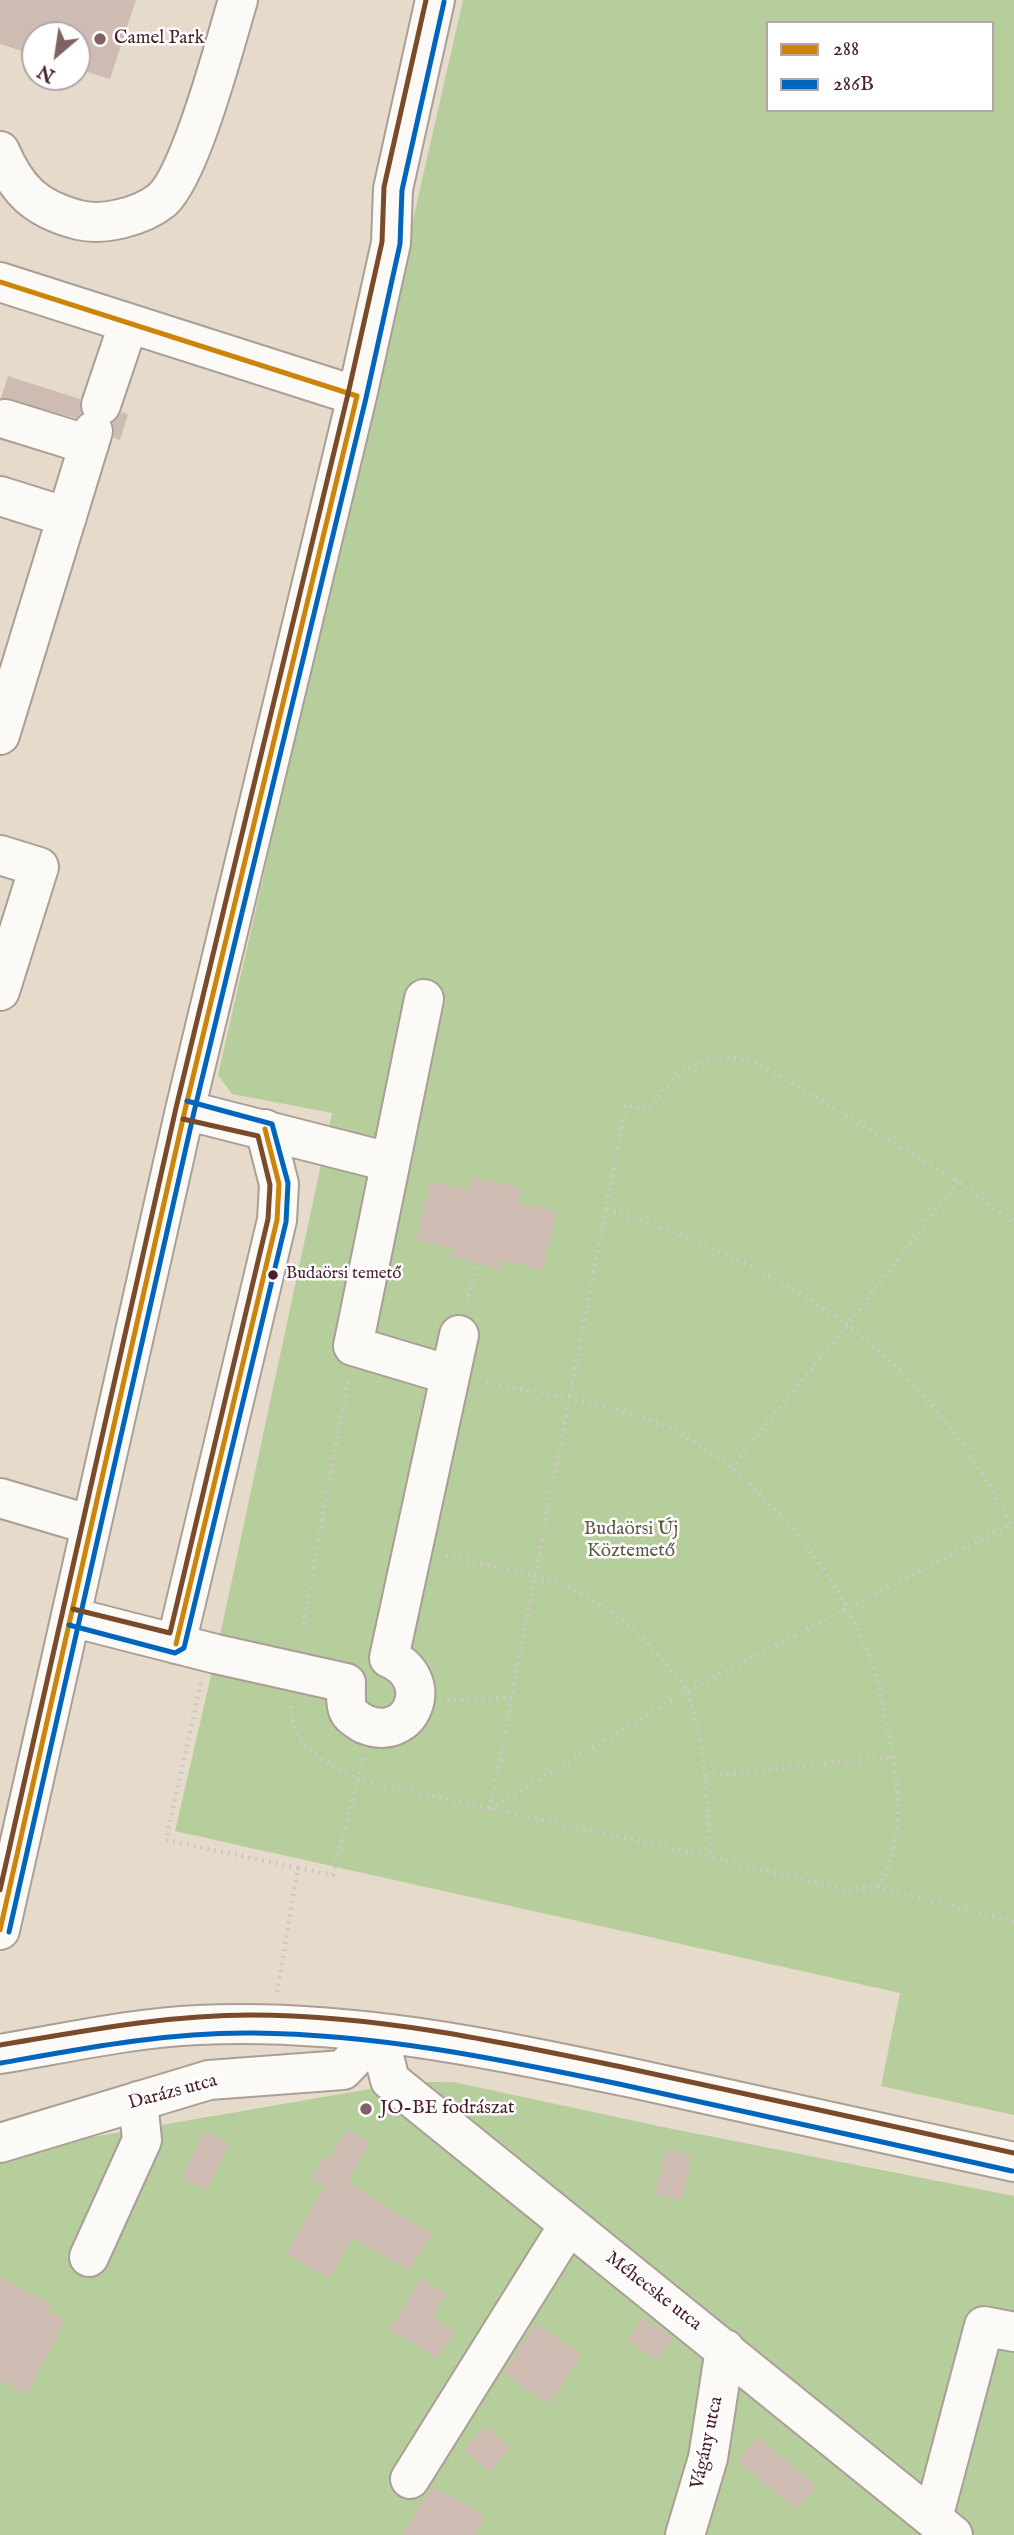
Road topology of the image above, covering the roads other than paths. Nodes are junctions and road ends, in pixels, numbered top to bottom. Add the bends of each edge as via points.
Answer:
1 (238, 0) edge
2 (435, 0) edge
3 (0, 151) edge
4 (0, 282) edge
5 (128, 325) junction
6 (357, 396) junction
7 (5, 419) dead end
8 (94, 427) junction
9 (0, 496) edge
10 (66, 517) junction
11 (0, 735) edge
12 (0, 855) edge
13 (0, 990) edge
14 (424, 999) dead end
15 (186, 1110) junction
16 (265, 1129) junction
17 (388, 1161) junction
18 (460, 1335) dead end
19 (450, 1375) junction
20 (0, 1497) edge
21 (90, 1525) junction
22 (71, 1617) junction
23 (192, 1648) junction
24 (0, 1930) edge
25 (378, 2033) junction
26 (0, 2054) edge
27 (138, 2102) junction
28 (0, 2143) edge
29 (1014, 2162) edge
30 (568, 2226) junction
31 (89, 2257) dead end
32 (1014, 2332) edge
33 (725, 2349) junction
34 (411, 2479) dead end
35 (943, 2527) edge
36 (685, 2535) edge

1 - 3 street via 185,164 162,200 122,219 82,221 46,211 11,177
2 - 6 street via 393,189 391,243
4 - 5 street
5 - 6 street
5 - 8 street
6 - 15 street
7 - 8 street
8 - 10 street
9 - 10 street
10 - 11 street
12 - 13 street via 39,867
14 - 17 street
15 - 16 street
15 - 21 street
16 - 17 street
16 - 23 street via 279,1184 277,1220
17 - 19 street via 354,1346
18 - 19 street
19 - 23 street via 389,1658 408,1670 416,1692 416,1701 402,1722 382,1728 358,1721 348,1710 346,1683
20 - 21 street
21 - 22 street
22 - 23 street
22 - 24 street
25 - 26 street via 198,2025
25 - 27 street, Darázs utca via 343,2070 209,2080
25 - 29 street via 474,2045
25 - 30 street, Méhecske utca via 390,2080
27 - 28 street, Darázs utca
27 - 31 street via 142,2140
30 - 33 street, Méhecske utca
30 - 34 street
32 - 35 street via 984,2326
33 - 35 street, Méhecske utca
33 - 36 street, Vágány utca via 708,2458

